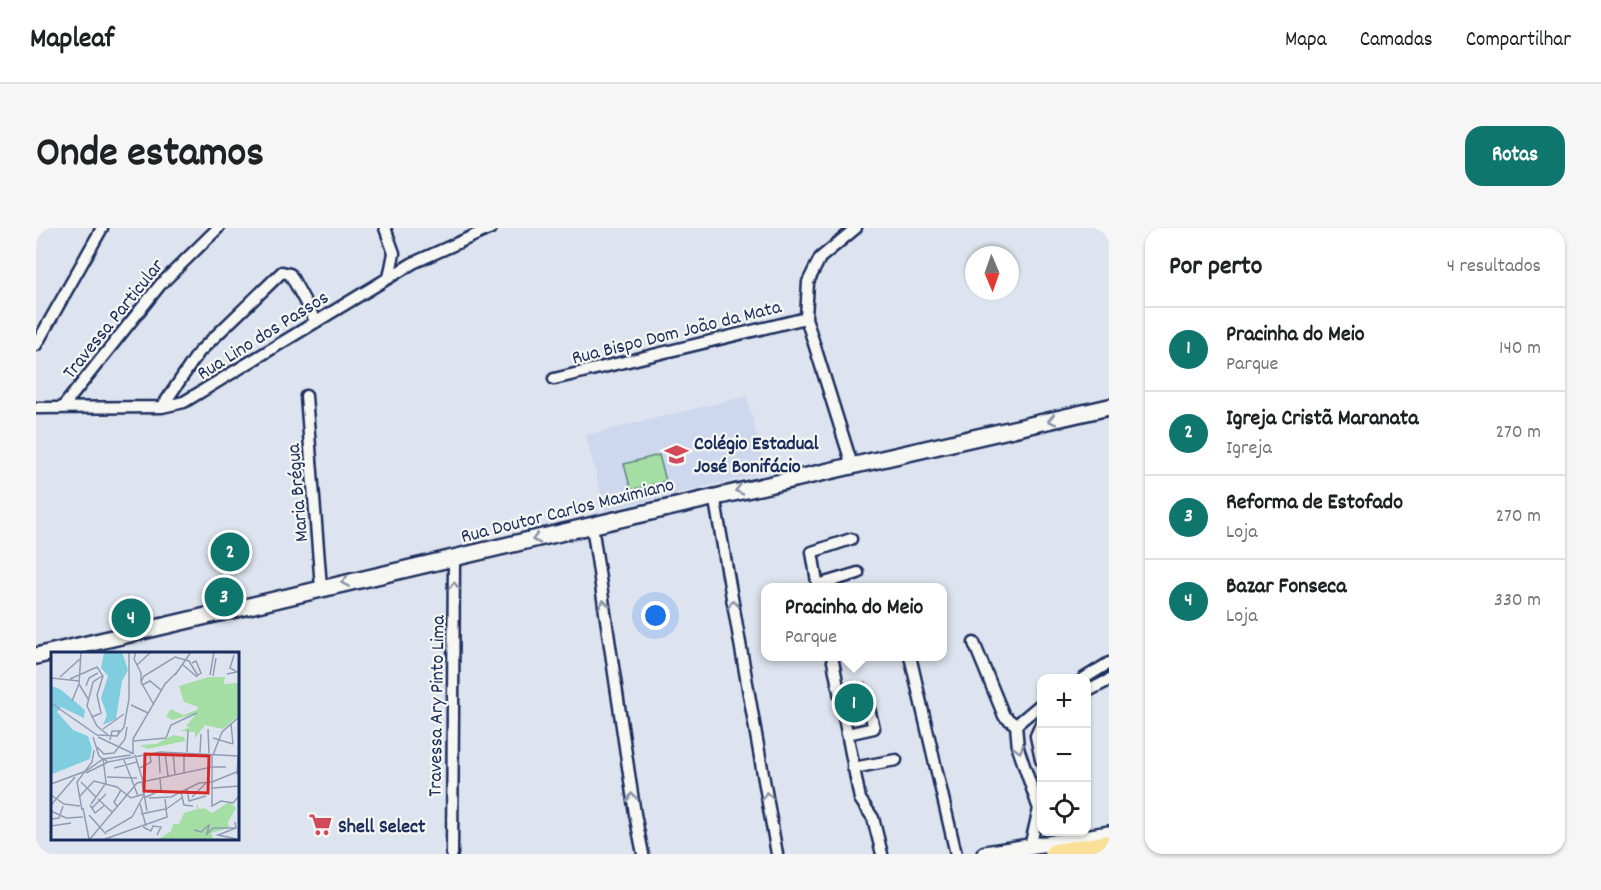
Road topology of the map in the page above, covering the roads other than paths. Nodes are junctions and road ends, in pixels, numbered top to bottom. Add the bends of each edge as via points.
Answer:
1 (102, 228) edge
2 (218, 228) edge
3 (385, 228) edge
4 (856, 228) edge
5 (485, 229) edge
6 (394, 253) junction
7 (413, 263) junction
8 (389, 278) junction
9 (806, 318) junction
10 (316, 322) junction
11 (36, 345) edge
12 (554, 379) dead end
13 (306, 396) dead end
14 (162, 407) junction
15 (1109, 407) edge
16 (36, 408) edge
17 (62, 408) junction
18 (852, 465) junction
19 (714, 495) junction
20 (592, 525) junction
21 (850, 539) dead end
22 (454, 558) junction
23 (858, 573) dead end
24 (817, 583) edge
25 (827, 583) edge
26 (321, 586) junction
27 (974, 643) dead end
28 (51, 652) edge
29 (52, 652) edge
30 (36, 656) edge
31 (836, 661) edge
32 (911, 661) edge
33 (1109, 663) edge
34 (1090, 674) edge
35 (1109, 680) edge
36 (1091, 689) edge
37 (839, 692) junction
38 (1037, 707) edge
39 (1016, 725) junction
40 (847, 734) junction
41 (896, 760) dead end
42 (853, 768) junction
43 (1109, 834) edge
44 (1091, 835) edge
45 (1069, 836) edge
46 (1109, 845) edge
47 (1030, 847) junction
48 (452, 854) edge
49 (643, 854) edge
50 (777, 854) edge
51 (882, 854) edge
52 (956, 854) edge
53 (985, 854) edge
54 (1055, 854) edge

1 - 11 street
2 - 17 street, Travessa Particular via 160,285
3 - 6 street
4 - 9 street via 820,258 808,282
5 - 7 street, Rua Lino dos Passos
6 - 7 street
6 - 8 street
7 - 8 street, Rua Lino dos Passos
8 - 10 street, Rua Lino dos Passos
9 - 12 street, Rua Bispo Dom João da Mata
9 - 18 street
10 - 14 street, Rua Lino dos Passos via 192,399
10 - 14 street via 287,271 282,272 199,352
13 - 26 street, Maria Brégua
14 - 17 street, Rua Lino dos Passos
15 -> 18 main road, Rua Doutor Carlos Maximiano
16 - 17 street, Rua Lino dos Passos
18 -> 19 main road, Rua Doutor Carlos Maximiano
19 - 20 main road, Rua Doutor Carlos Maximiano
50 -> 19 street
20 -> 22 main road, Rua Doutor Carlos Maximiano
49 -> 20 street
21 - 24 street via 811,554
22 -> 26 main road, Rua Doutor Carlos Maximiano
48 -> 22 street, Travessa Ary Pinto Lima
23 - 25 street
26 - 29 main road, Rua Doutor Carlos Maximiano
27 - 39 street via 1004,716
28 - 30 main road, Rua Doutor Carlos Maximiano
31 - 37 street
32 - 52 street
33 - 34 street
35 - 36 street
37 - 40 street
37 - 40 street via 864,690 874,728
38 - 39 street
39 -> 47 street via 1018,748 1039,809
40 - 42 street
41 - 42 street
42 - 51 street via 860,799 873,818
43 - 44 main road
45 - 47 main road
46 - 54 highway
47 - 53 main road

